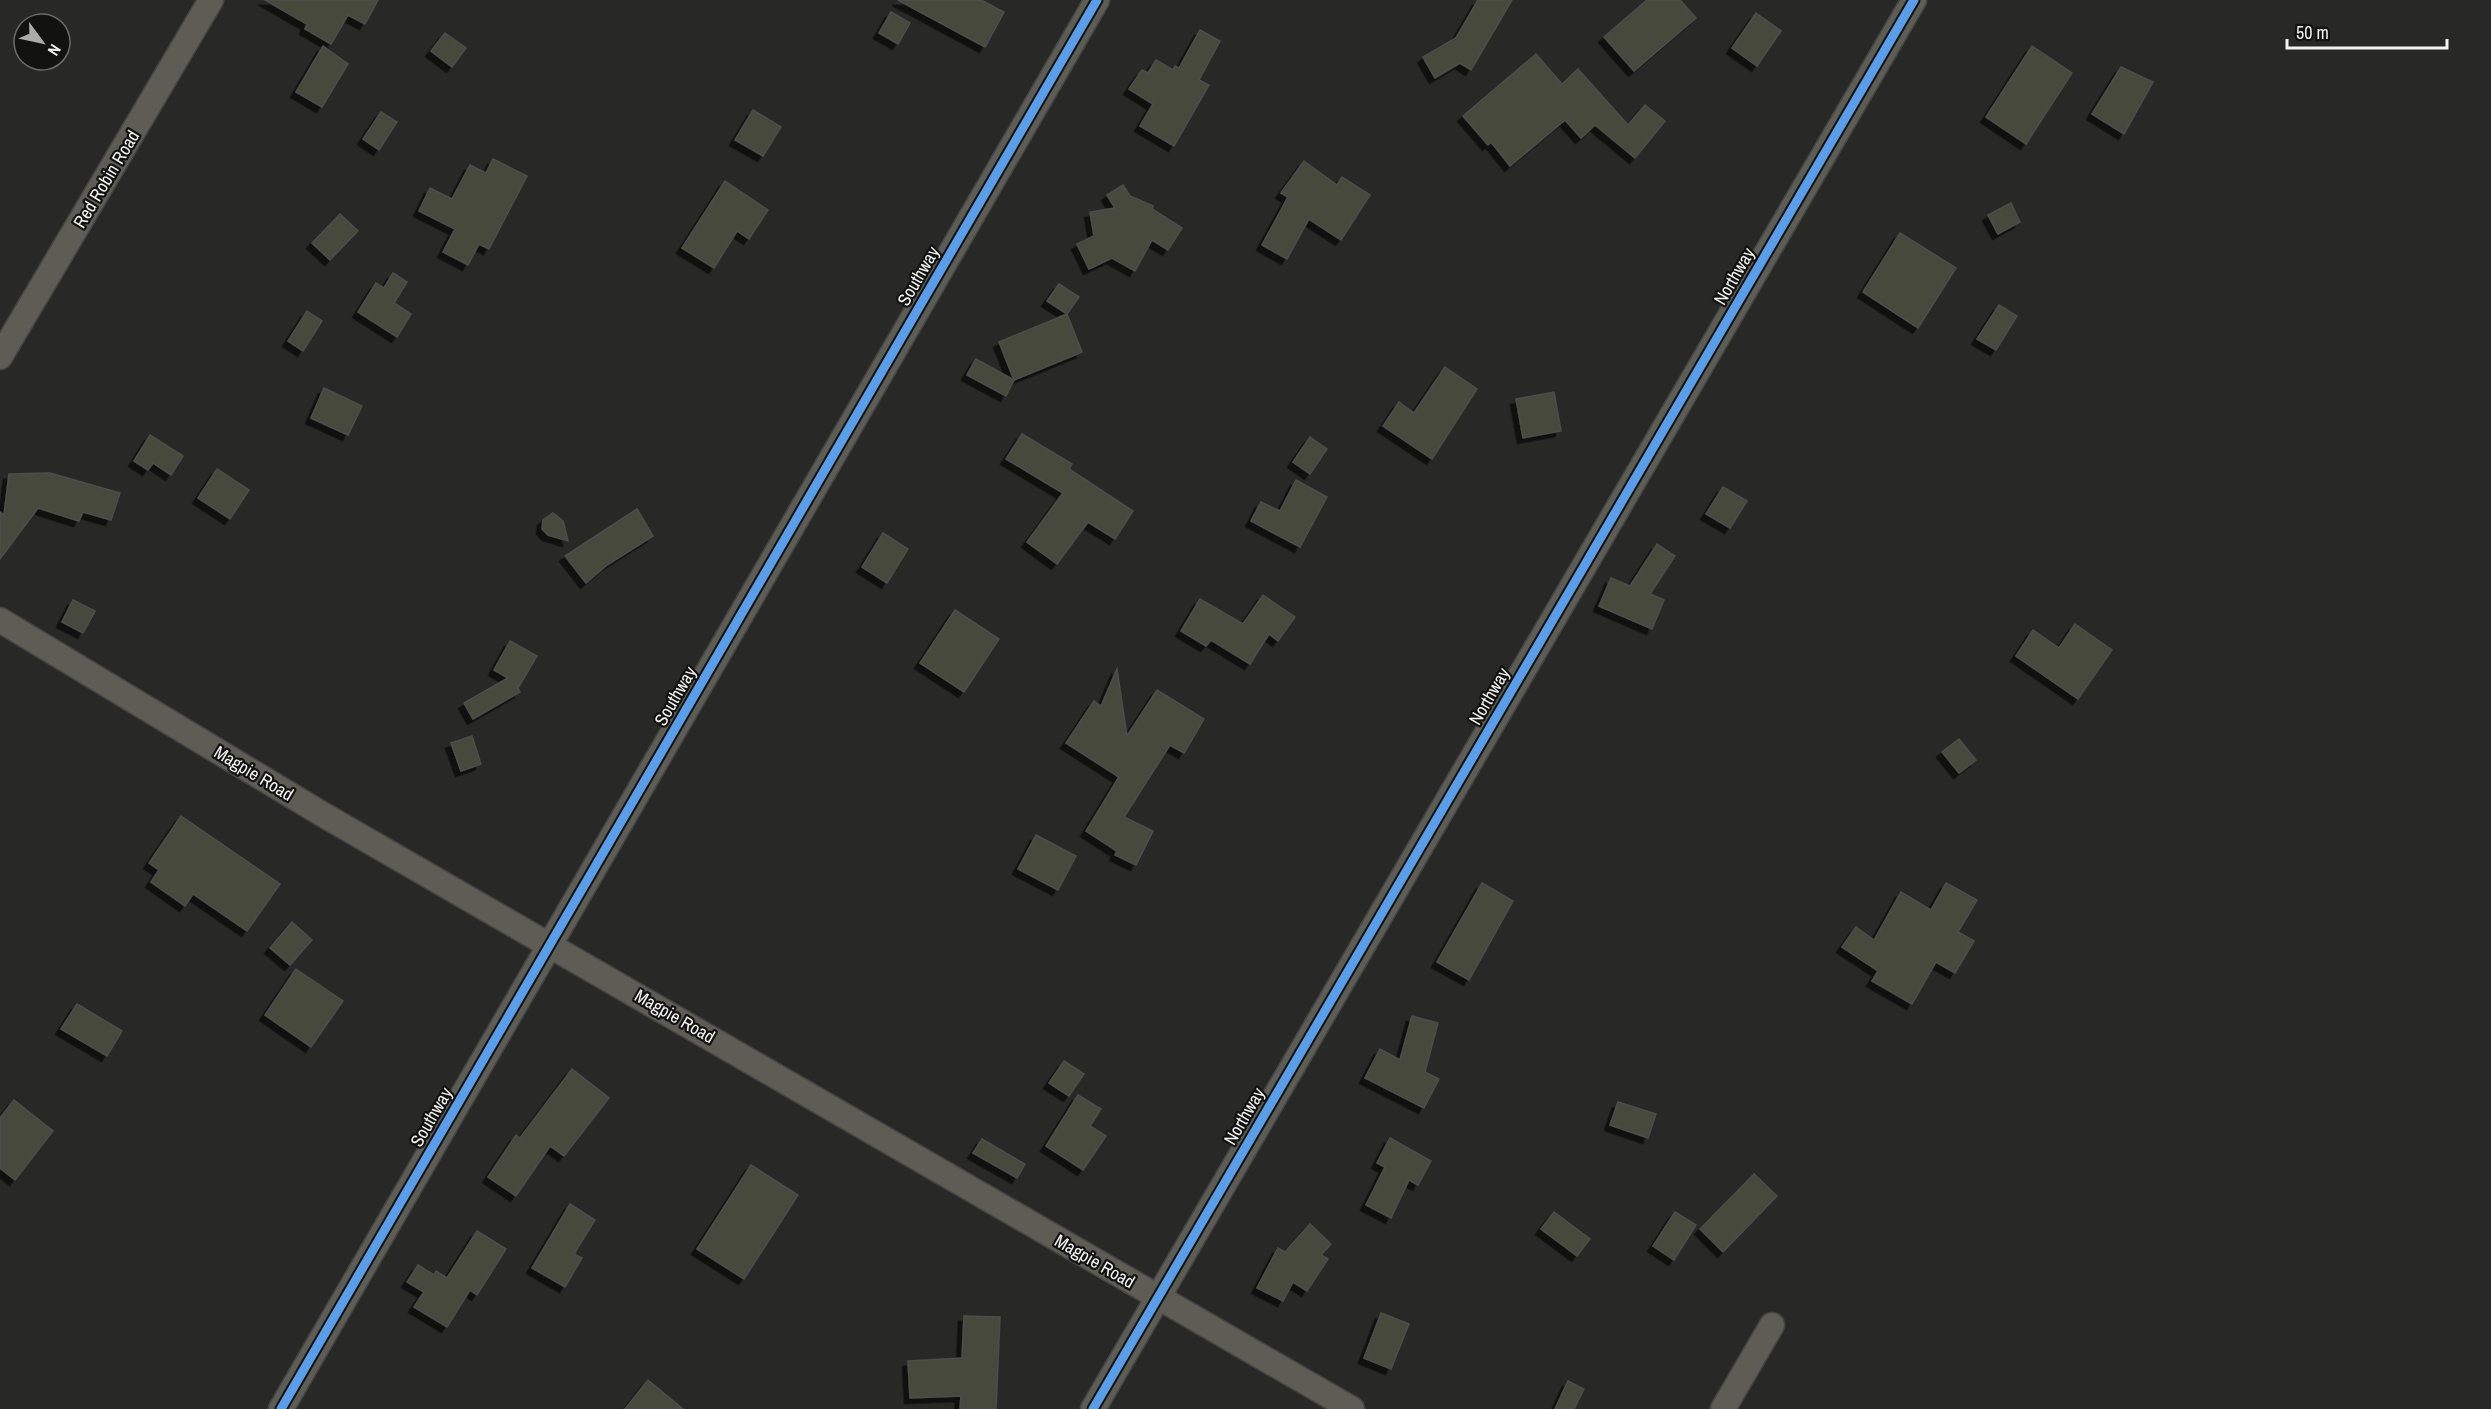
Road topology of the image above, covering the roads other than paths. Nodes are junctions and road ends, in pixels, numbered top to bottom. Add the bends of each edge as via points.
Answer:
1 (211, 0) edge
2 (1097, 0) edge
3 (1914, 0) edge
4 (0, 357) edge
5 (0, 620) edge
6 (550, 944) junction
7 (1158, 1298) junction
8 (1772, 1325) dead end
9 (280, 1409) edge
10 (1093, 1409) edge
11 (1352, 1409) edge
12 (1723, 1409) edge

1 - 4 street, Red Robin Road
2 - 6 street, Southway
3 - 7 street, Northway
5 - 6 street, Magpie Road via 312,808
6 - 7 street, Magpie Road
6 - 9 street, Southway
7 - 10 street, Northway
7 - 11 street, Magpie Road
8 - 12 street

